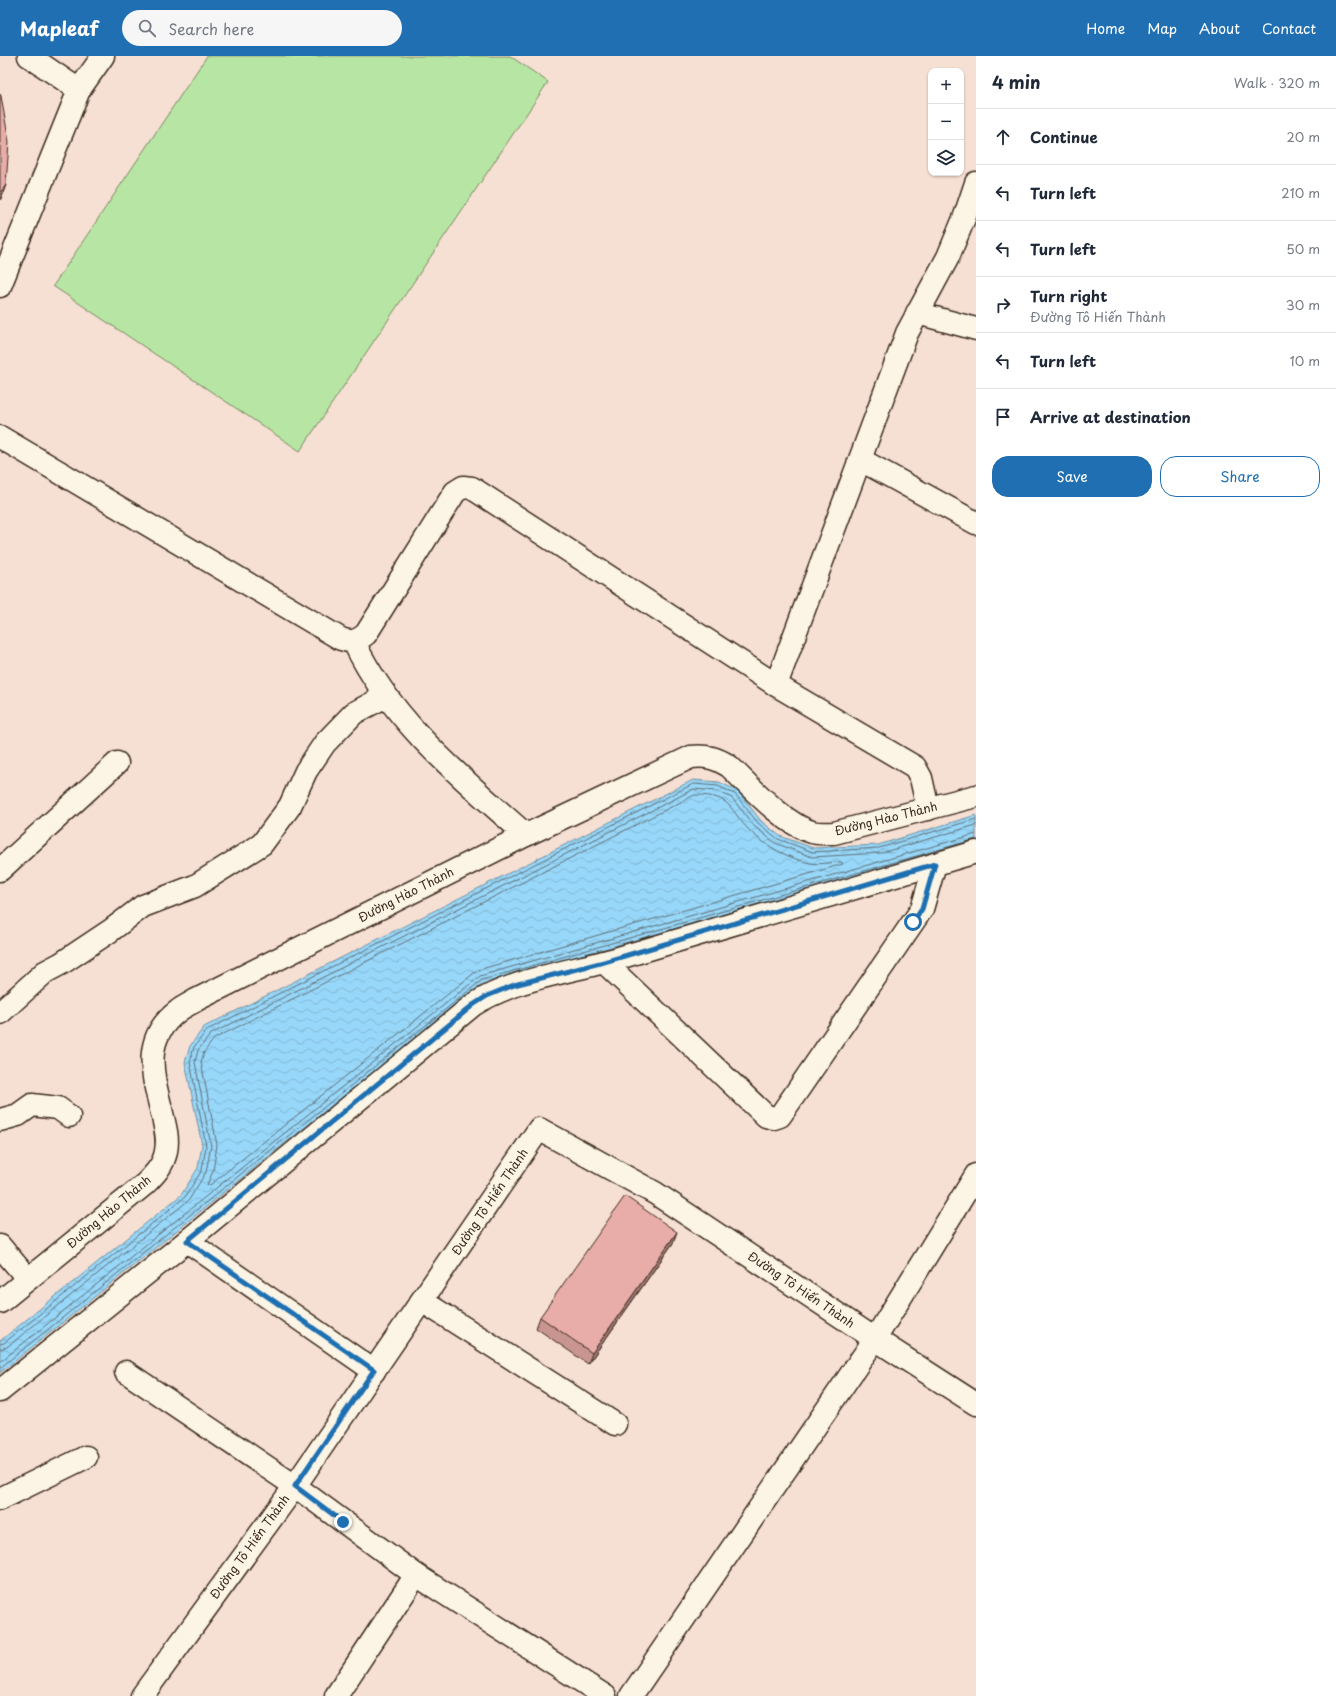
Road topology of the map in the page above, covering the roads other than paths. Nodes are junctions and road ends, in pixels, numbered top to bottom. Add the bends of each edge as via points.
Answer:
1 (29, 56) edge
2 (103, 56) edge
3 (79, 90) junction
4 (976, 183) edge
5 (0, 286) edge
6 (917, 313) junction
7 (976, 329) edge
8 (0, 437) edge
9 (861, 460) junction
10 (976, 523) edge
11 (354, 642) junction
12 (776, 685) junction
13 (386, 696) junction
14 (117, 763) dead end
15 (976, 796) edge
16 (928, 809) junction
17 (526, 835) junction
18 (976, 852) edge
19 (935, 864) junction
20 (0, 870) edge
21 (604, 962) junction
22 (0, 1013) edge
23 (69, 1116) dead end
24 (0, 1120) edge
25 (976, 1175) edge
26 (187, 1241) junction
27 (0, 1246) edge
28 (28, 1279) junction
29 (422, 1301) junction
30 (0, 1302) edge
31 (875, 1339) junction
32 (374, 1370) junction
33 (126, 1372) dead end
34 (0, 1391) edge
35 (976, 1404) edge
36 (615, 1424) dead end
37 (86, 1457) dead end
38 (295, 1486) junction
39 (0, 1499) edge
40 (416, 1575) junction
41 (142, 1696) edge
42 (336, 1696) edge
43 (605, 1696) edge
44 (631, 1696) edge

1 - 3 street
2 - 3 street
3 - 5 street
4 - 6 street via 948,257
6 - 7 street
6 - 9 street via 907,333
8 - 11 street via 341,639
9 - 10 street
9 - 12 street
11 - 12 street via 366,634 455,492 467,486
11 - 13 street
12 - 16 street via 915,767 921,778
13 - 17 street via 418,735
13 - 22 street via 354,713 325,743 306,771 290,806 262,844 195,886 143,906 110,931 45,972
14 - 20 street
15 - 16 street, Đường Hào Thành
16 - 17 street, Đường Hào Thành via 834,833 812,832 796,825 779,812 729,766 715,758 701,756 691,757
17 - 28 street, Đường Hào Thành via 177,1011 163,1026 152,1056 152,1074 167,1134 166,1152 158,1171
18 - 19 street
19 - 21 street
19 - 21 street via 922,909 780,1116 774,1118 766,1116
21 - 26 street via 514,985 493,993 473,1005
23 - 24 street via 58,1108 32,1106 18,1116
25 - 31 street
26 - 32 street
26 - 34 street
27 - 28 street
28 - 30 street, Đường Hào Thành
29 - 31 street, Đường Tô Hiến Thành via 539,1129 655,1193
29 - 32 street, Đường Tô Hiến Thành
29 - 36 street
31 - 35 street, Đường Tô Hiến Thành
31 - 44 street
32 - 38 street, Đường Tô Hiến Thành
33 - 38 street
37 - 39 street
38 - 40 street
38 - 41 street, Đường Tô Hiến Thành
40 - 42 street
40 - 43 street

